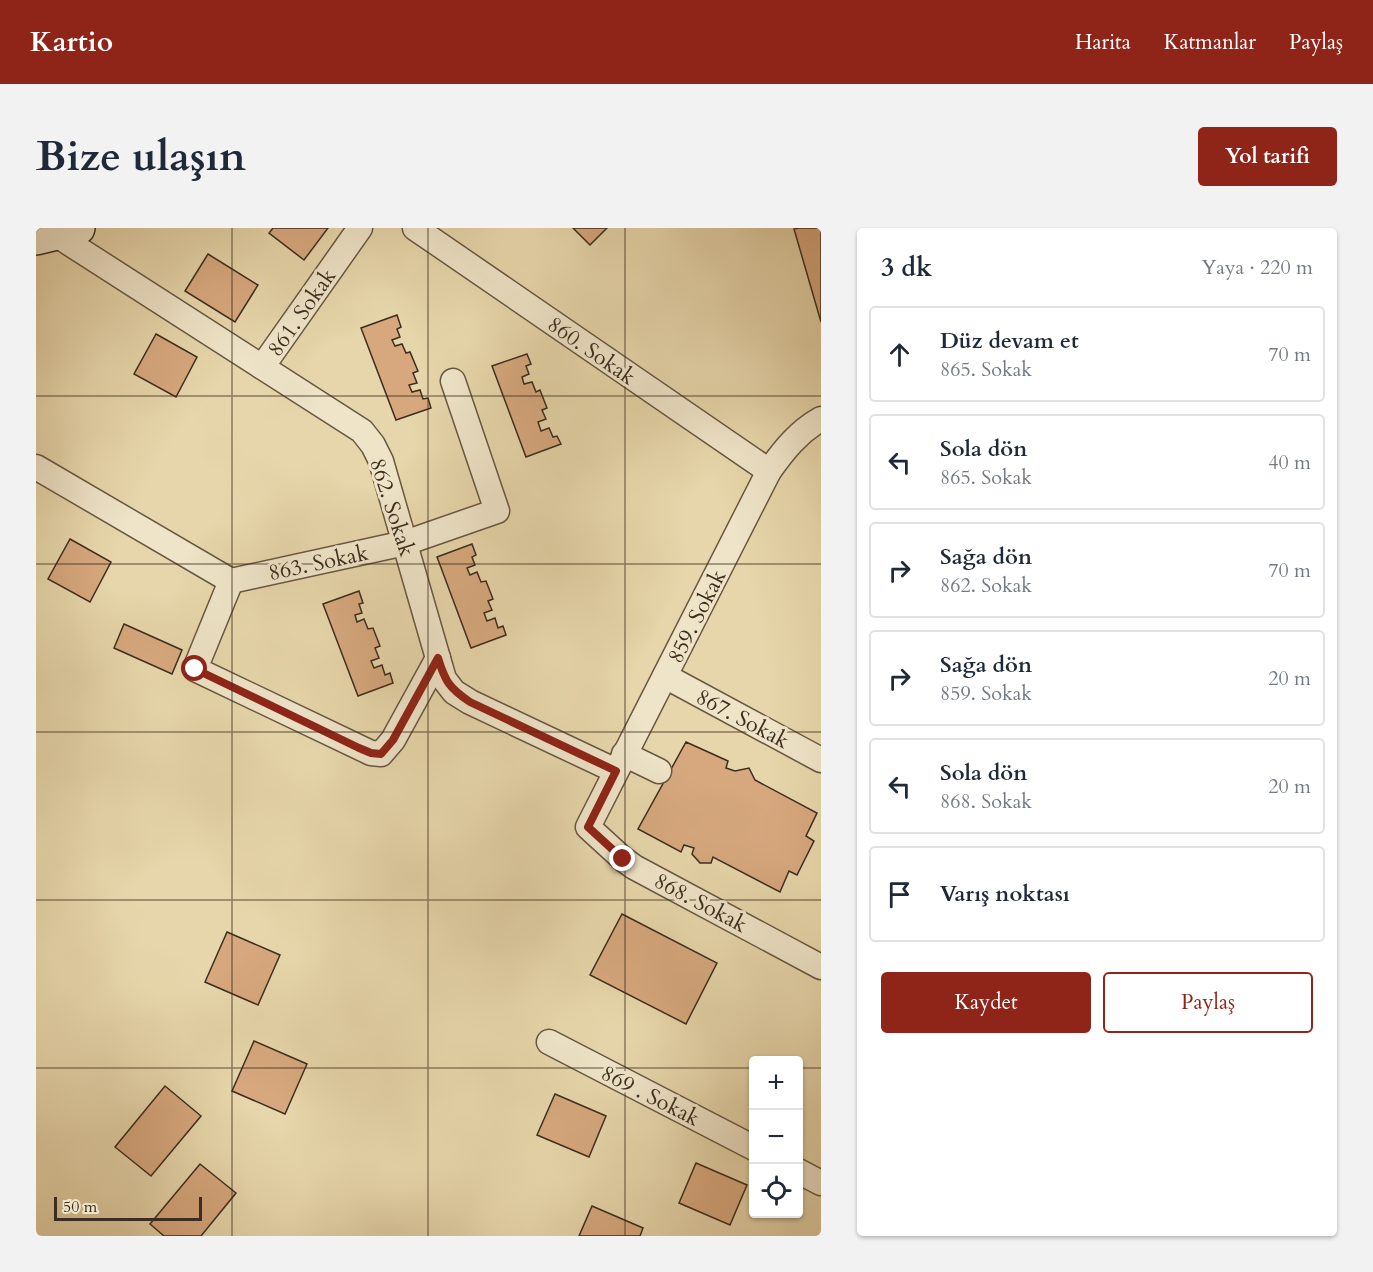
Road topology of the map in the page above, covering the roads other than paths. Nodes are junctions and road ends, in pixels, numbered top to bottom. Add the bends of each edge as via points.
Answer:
1 (360, 228) edge
2 (415, 228) edge
3 (56, 233) edge
4 (262, 367) junction
5 (453, 381) dead end
6 (821, 419) edge
7 (36, 467) edge
8 (769, 471) junction
9 (405, 543) junction
10 (231, 581) junction
11 (438, 658) junction
12 (665, 676) junction
13 (821, 760) edge
14 (620, 763) junction
15 (659, 771) dead end
16 (588, 827) joint
17 (821, 967) edge
18 (549, 1042) dead end
19 (749, 1146) edge
20 (803, 1174) edge
21 (821, 1183) edge

1 - 4 street, 861. Sokak
2 - 8 street, 860. Sokak
3 - 4 street, 862. Sokak
4 - 9 street, 862. Sokak via 362,431 381,461
5 - 9 street, 863. Sokak via 497,511
6 - 8 street, 859. Sokak via 794,438
7 - 10 street
8 - 12 street, 859. Sokak
9 - 10 street, 863. Sokak
9 - 11 street, 862. Sokak
10 - 11 street via 195,669 371,753 381,754 393,740
11 - 14 street, 862. Sokak via 444,679 462,697
12 - 13 street, 867. Sokak
12 - 14 street, 859. Sokak
14 - 15 street, 862. Sokak
14 - 16 street, 859. Sokak
16 - 17 street, 868. Sokak via 634,867
18 - 19 street, 869 . Sokak
20 - 21 street

